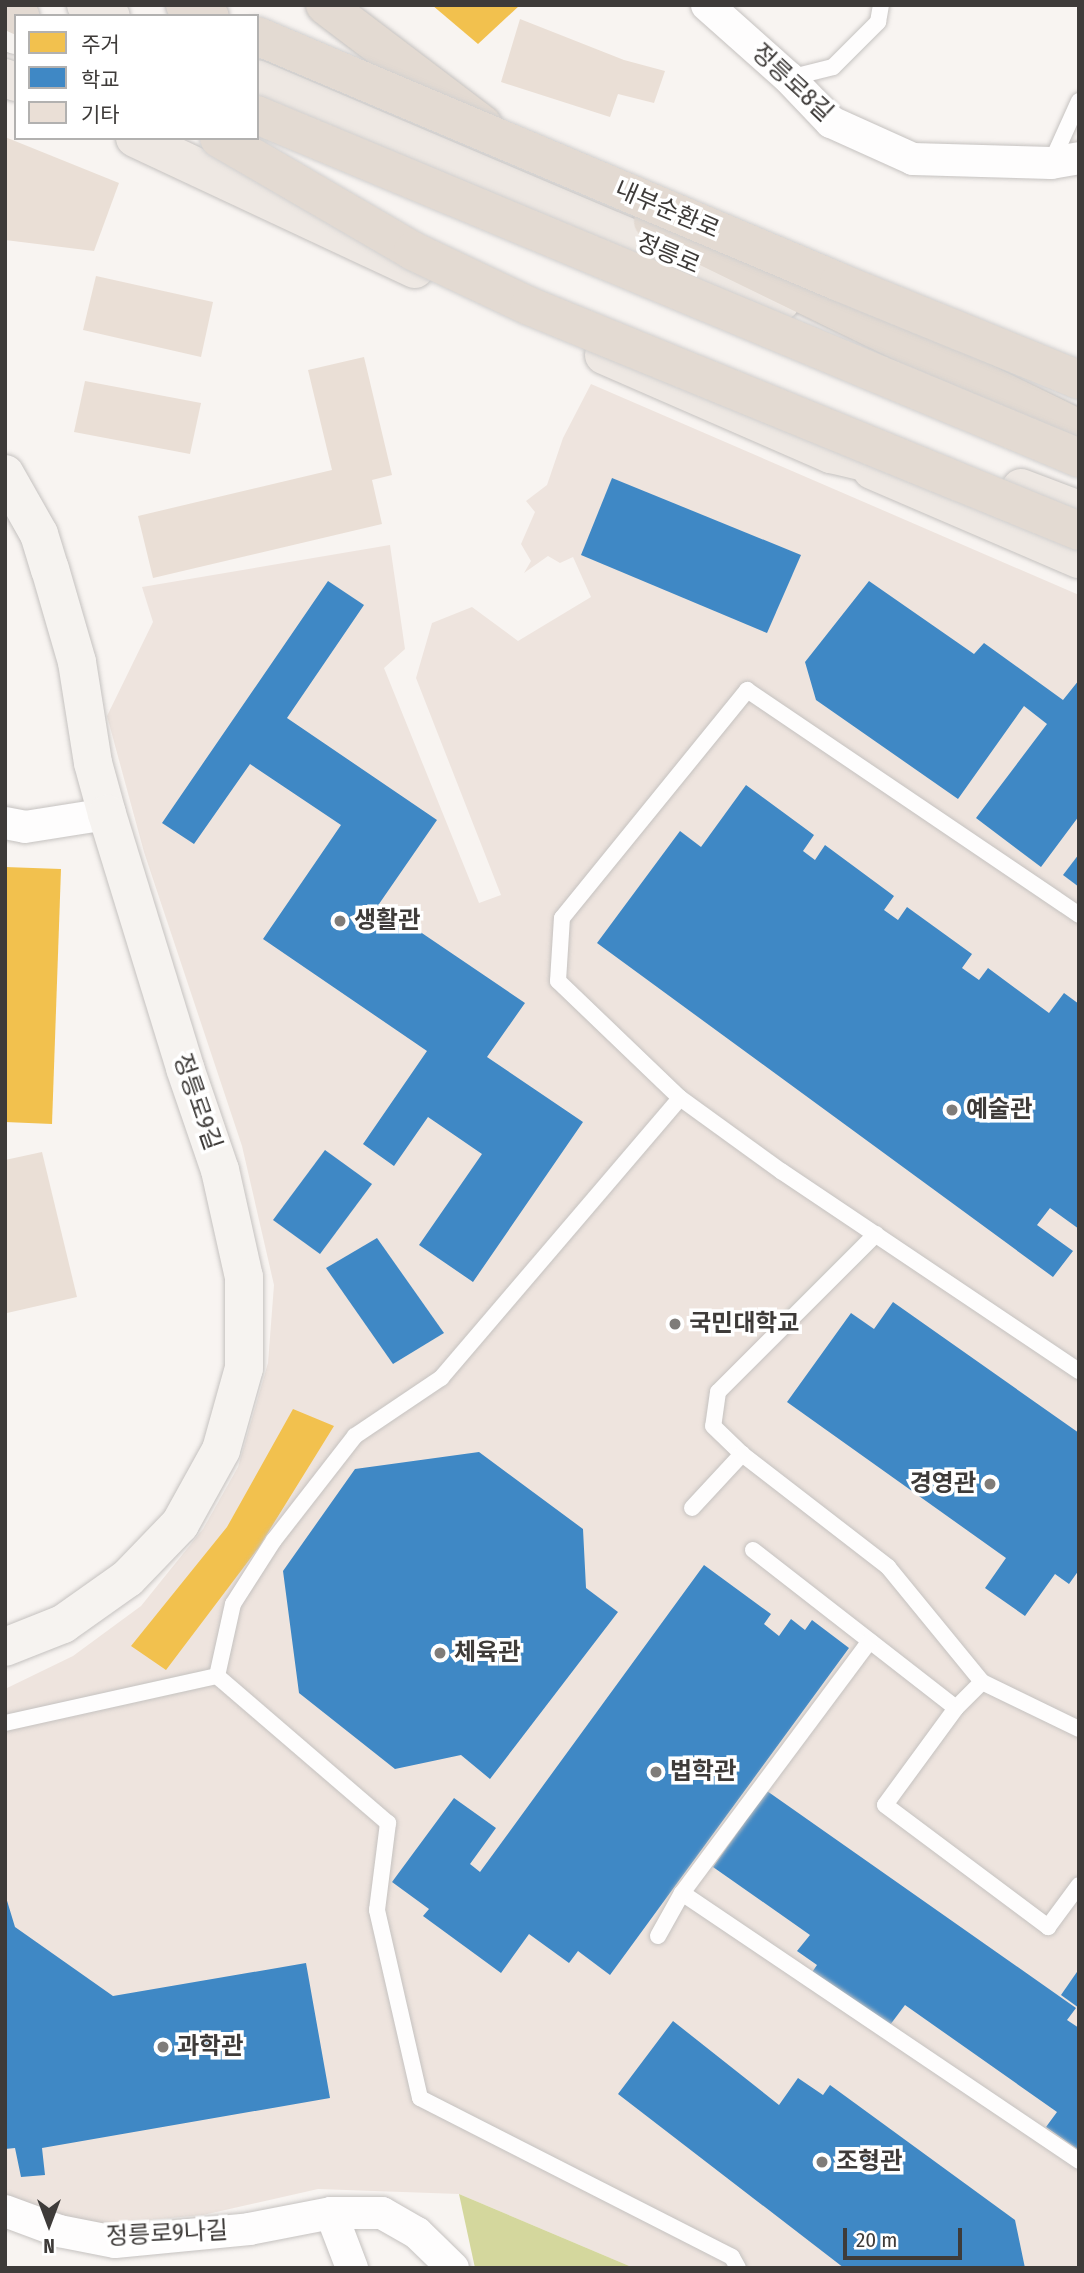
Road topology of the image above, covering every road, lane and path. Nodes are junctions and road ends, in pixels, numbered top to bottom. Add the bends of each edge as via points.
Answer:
1 (86, 5) edge
2 (186, 5) edge
3 (325, 5) edge
4 (707, 5) edge
5 (881, 5) edge
6 (106, 14) edge
7 (206, 14) edge
8 (259, 37) edge
9 (789, 78) junction
10 (259, 80) edge
11 (1079, 101) edge
12 (259, 116) edge
13 (259, 134) edge
14 (139, 140) edge
15 (222, 140) edge
16 (1065, 161) edge
17 (648, 375) junction
18 (1079, 380) edge
19 (1076, 437) edge
20 (831, 454) junction
21 (5, 474) edge
22 (1079, 511) edge
23 (1079, 531) edge
24 (1079, 559) edge
25 (107, 814) junction
26 (5, 823) edge
27 (1079, 915) edge
28 (680, 1098) junction
29 (876, 1234) junction
30 (1079, 1371) edge
31 (742, 1454) junction
32 (692, 1508) dead end
33 (753, 1550) dead end
34 (870, 1641) junction
35 (5, 1647) edge
36 (217, 1676) junction
37 (982, 1682) junction
38 (956, 1708) junction
39 (5, 1723) edge
40 (1079, 1729) edge
41 (1079, 1885) edge
42 (682, 1893) junction
43 (658, 1936) dead end
44 (1079, 2161) edge
45 (5, 2211) edge
46 (331, 2213) junction
47 (352, 2268) edge
48 (453, 2268) edge
49 (738, 2268) edge

1 - 6 main road
2 - 7 highway
3 - 19 highway, bridge via 531,163 742,264
4 - 9 street, 정릉로8길
5 - 9 lane via 878,22 833,67
8 - 18 highway, 내부순환로, bridge
9 - 16 street, 정릉로8길 via 831,122 913,159
10 - 19 main road, 정릉로
11 - 16 lane, 정릉로8길
12 - 19 highway, bridge
13 - 19 street via 546,248
14 - 17 main road
15 - 23 highway, bridge via 413,251 529,306
17 - 20 main road
17 - 22 main road via 849,424
20 - 22 main road
20 - 24 main road
21 - 25 street, 정릉로9길 via 39,534 50,569 77,662 93,763
25 - 26 street via 25,827
25 - 35 street, 정릉로9길 via 220,1170 244,1277 244,1368 221,1450 180,1524 128,1578 74,1616
27 - 28 lane via 747,690 562,918 558,981
28 - 29 lane
28 - 36 lane via 441,1378 355,1436 328,1469 233,1604
29 - 30 lane
29 - 31 lane via 718,1392 713,1426
31 - 32 lane
31 - 37 lane via 888,1567
33 - 34 lane
34 - 38 lane
34 - 42 lane
36 - 39 lane
36 - 49 lane via 388,1823 377,1910 420,2098 732,2257
37 - 38 lane
37 - 40 lane
38 - 41 lane via 885,1804 1048,1927
42 - 43 lane
42 - 44 lane
45 - 46 street, 정릉로9나길 via 59,2231 115,2242 249,2229
46 - 47 street
46 - 48 street, 정릉로9나길 via 382,2213 417,2233

